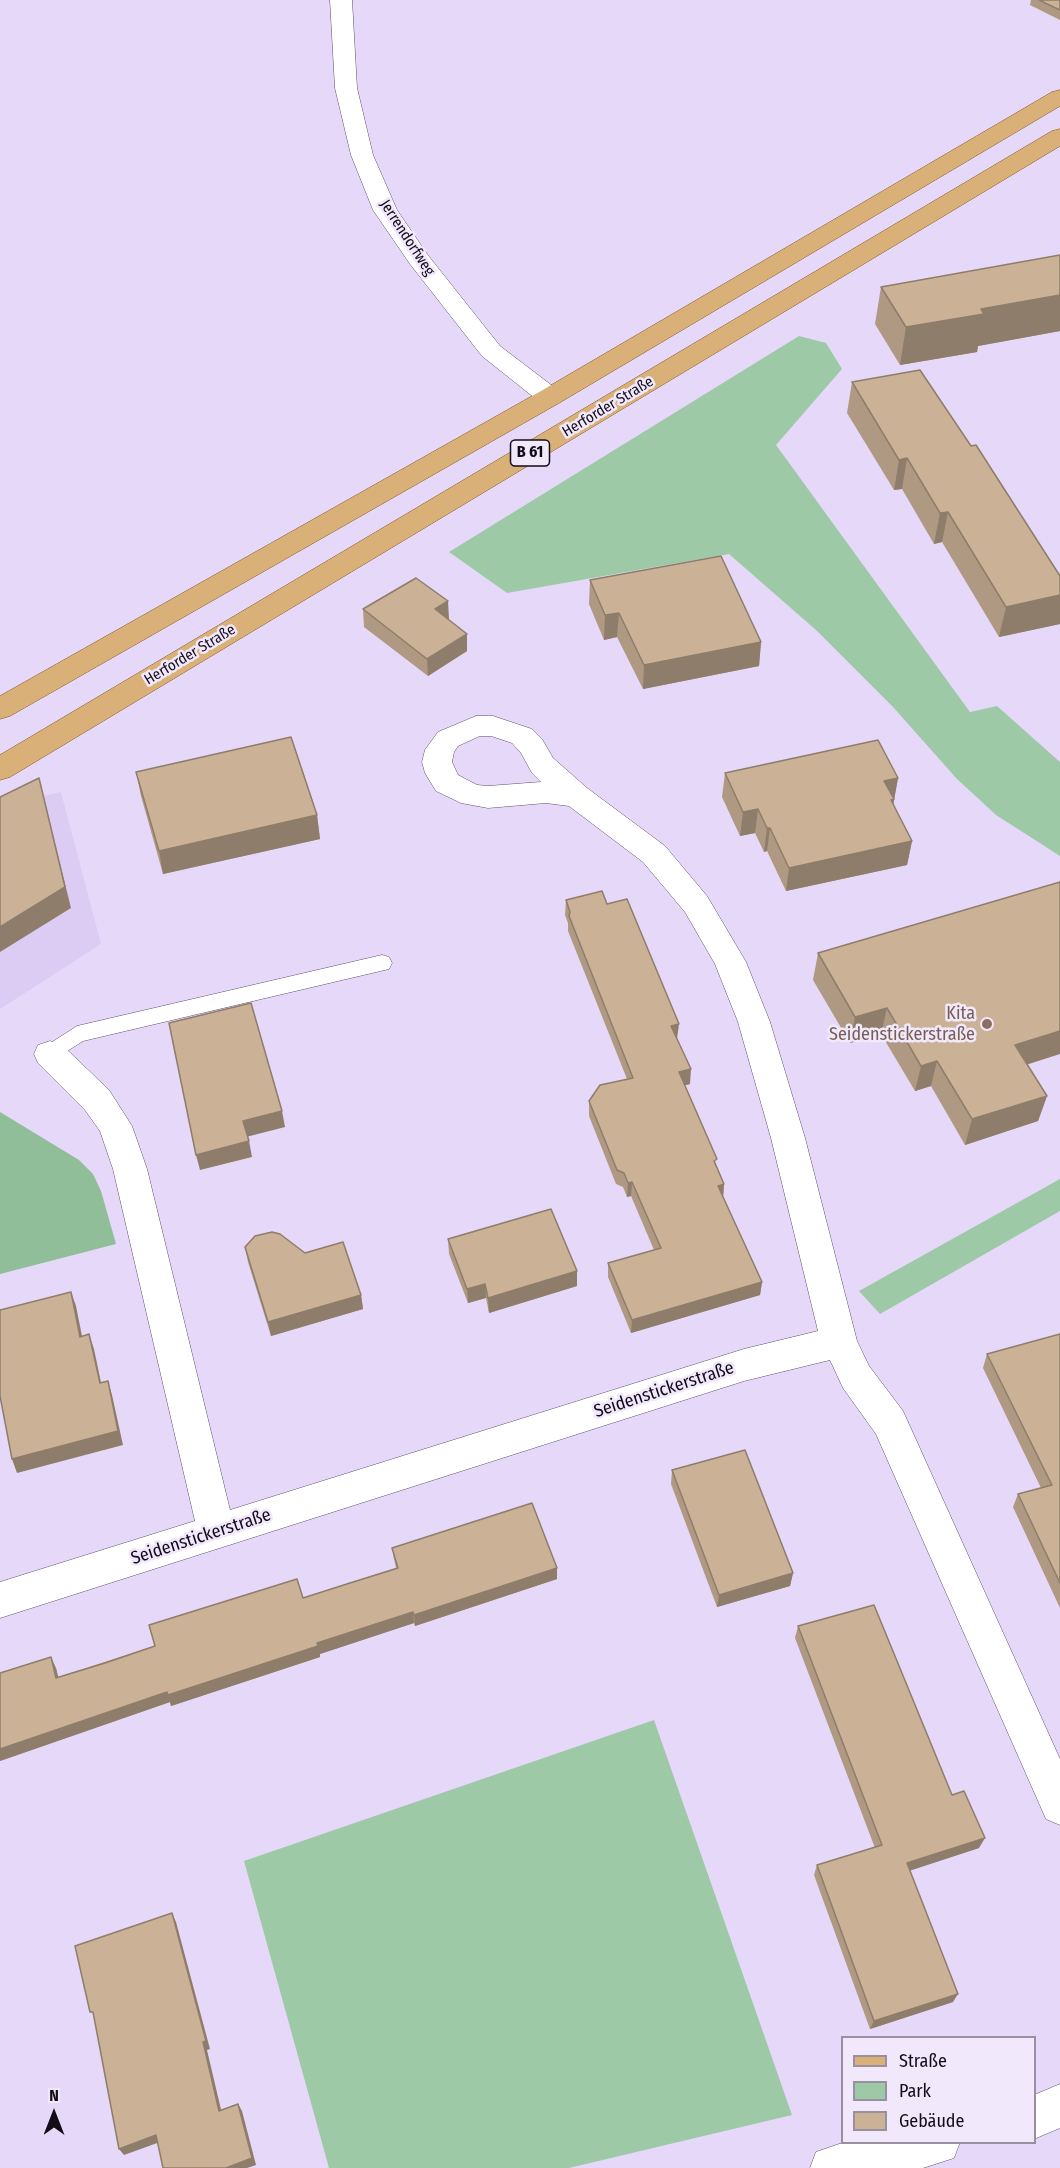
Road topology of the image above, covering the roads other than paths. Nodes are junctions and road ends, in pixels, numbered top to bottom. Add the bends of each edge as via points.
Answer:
1 (340, 0) edge
2 (1060, 97) edge
3 (1060, 136) edge
4 (550, 397) junction
5 (0, 709) edge
6 (0, 769) edge
7 (576, 796) dead end
8 (382, 963) dead end
9 (50, 1054) joint
10 (839, 1342) junction
11 (217, 1532) junction
12 (0, 1600) edge
13 (1060, 1805) edge
14 (1060, 2106) edge
15 (1036, 2117) edge
16 (930, 2144) edge
17 (832, 2168) edge

1 - 4 street, Jerrendorfweg via 346,88 362,155 385,210 418,259 491,351
2 - 4 main road, B 61
3 - 6 main road, Herforder Straße / B 61
4 - 5 main road, B 61
7 - 10 street via 654,854 696,904 730,962 754,1022 788,1138
8 - 9 lane via 77,1034
9 - 11 street via 98,1100 115,1126 130,1169
10 - 11 street, Seidenstickerstraße via 744,1365
10 - 13 street via 856,1377 890,1424
11 - 12 street, Seidenstickerstraße
14 - 15 street
16 - 17 street

